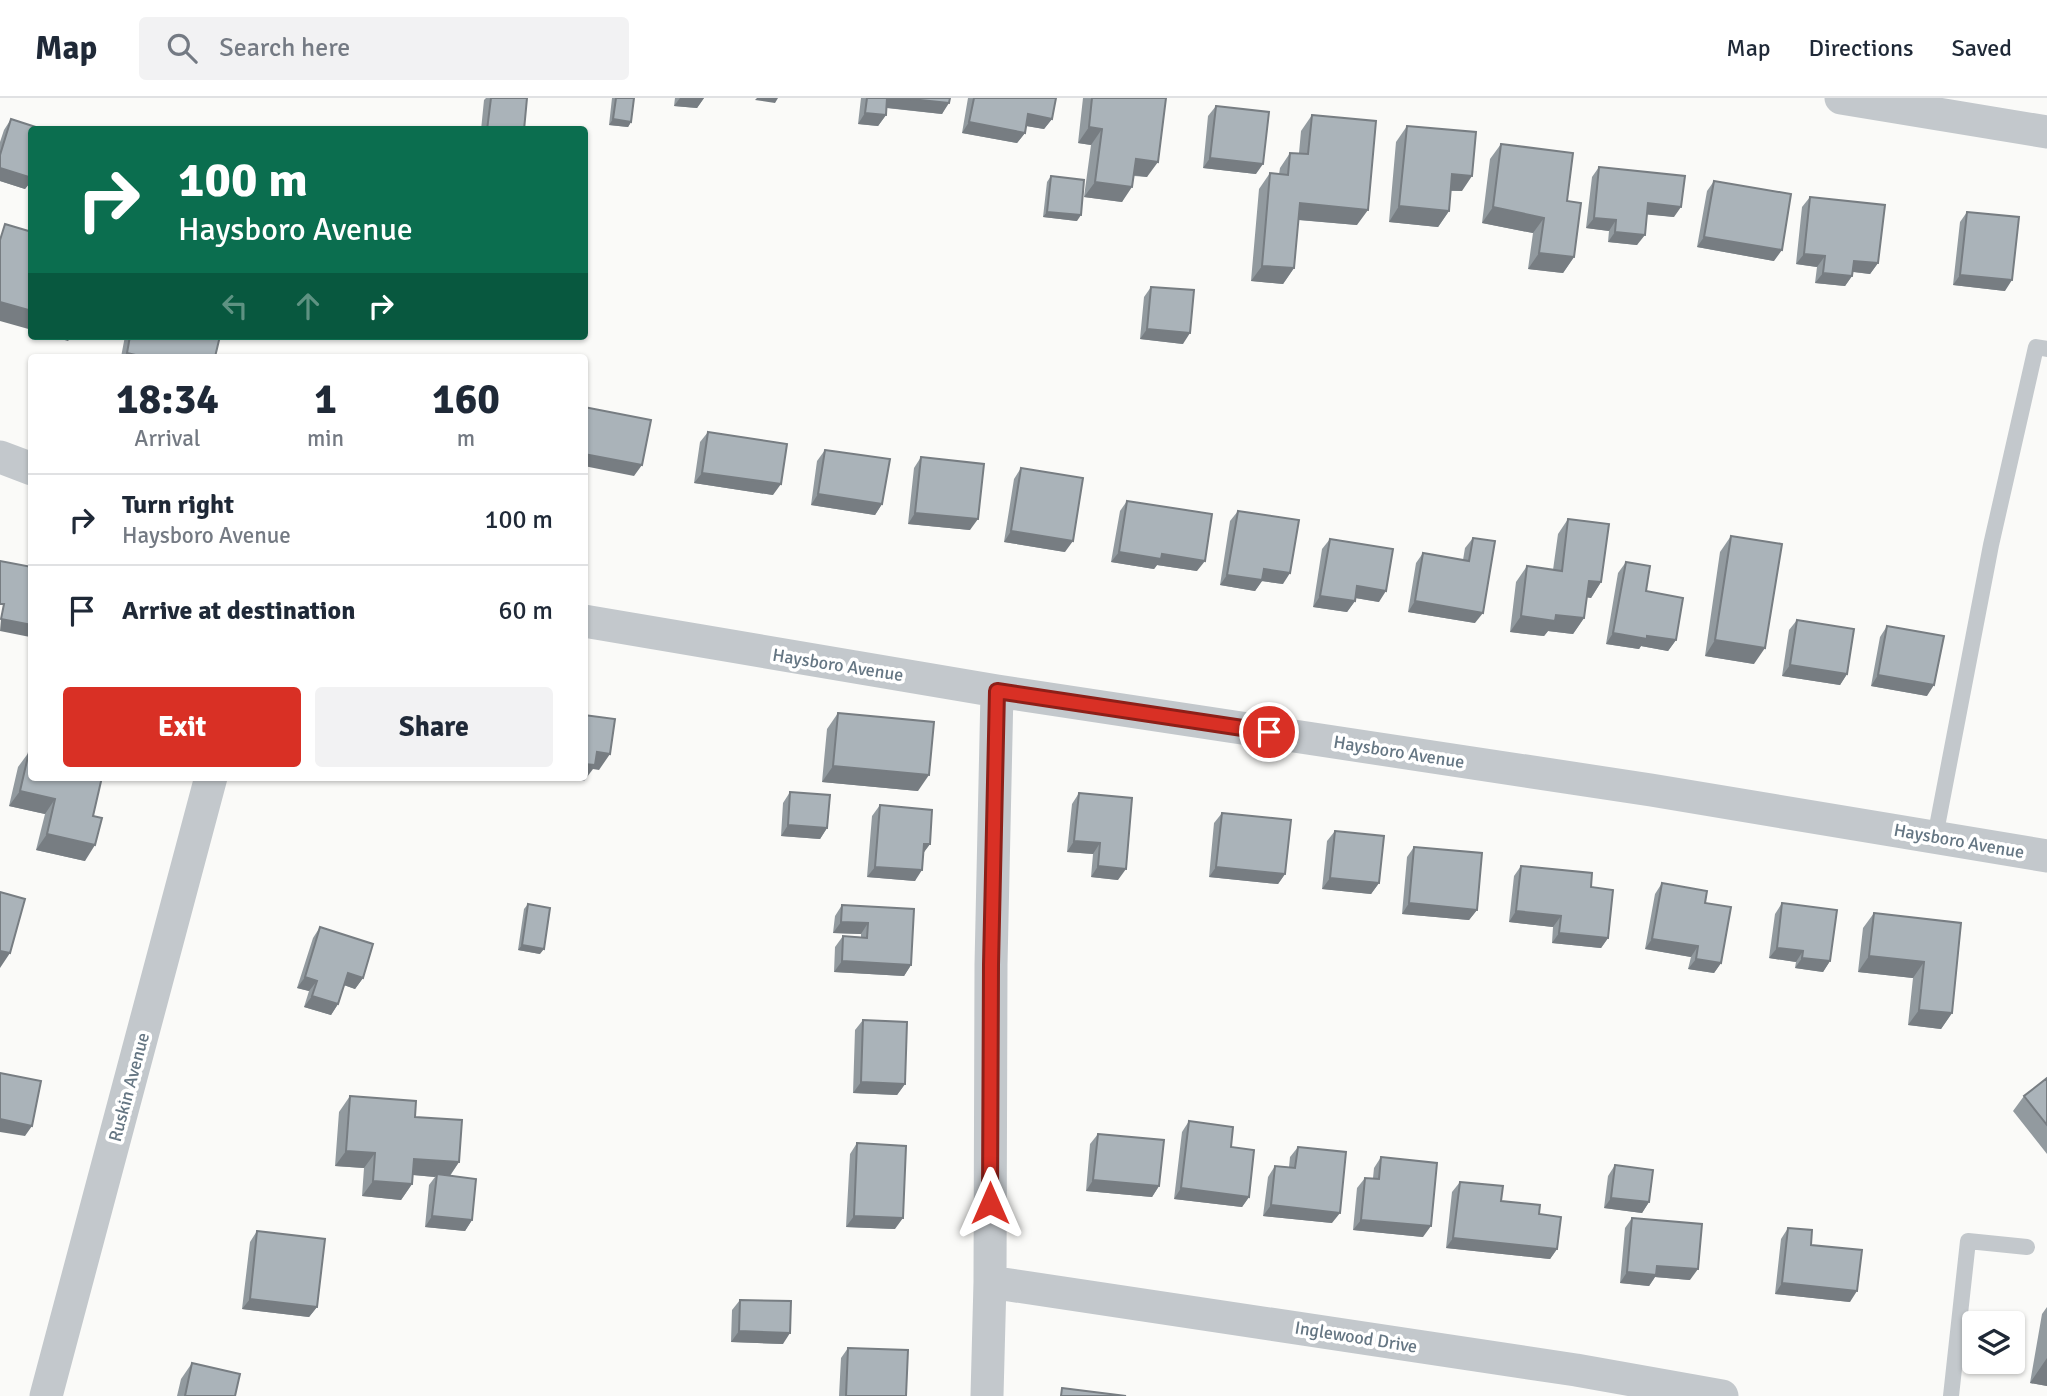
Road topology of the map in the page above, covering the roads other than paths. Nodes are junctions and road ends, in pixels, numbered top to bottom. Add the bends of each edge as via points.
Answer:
1 (1841, 98) edge
2 (2047, 132) edge
3 (2047, 349) edge
4 (0, 457) edge
5 (28, 468) edge
6 (588, 622) edge
7 (997, 691) junction
8 (210, 781) edge
9 (1935, 837) junction
10 (2047, 856) edge
11 (2028, 1247) dead end
12 (990, 1282) junction
13 (1574, 1383) edge
14 (46, 1396) edge
15 (987, 1396) edge
16 (1722, 1396) edge
17 (1951, 1396) edge

1 - 2 street
3 - 9 lane via 2036,347 1991,545
4 - 5 street
6 - 7 street, Haysboro Avenue
7 - 9 street, Haysboro Avenue
7 - 12 street
8 - 14 street, Ruskin Avenue
9 - 10 street, Haysboro Avenue
11 - 17 lane via 1968,1241
12 - 13 street, Inglewood Drive
12 - 15 street
13 - 16 street, Inglewood Drive

